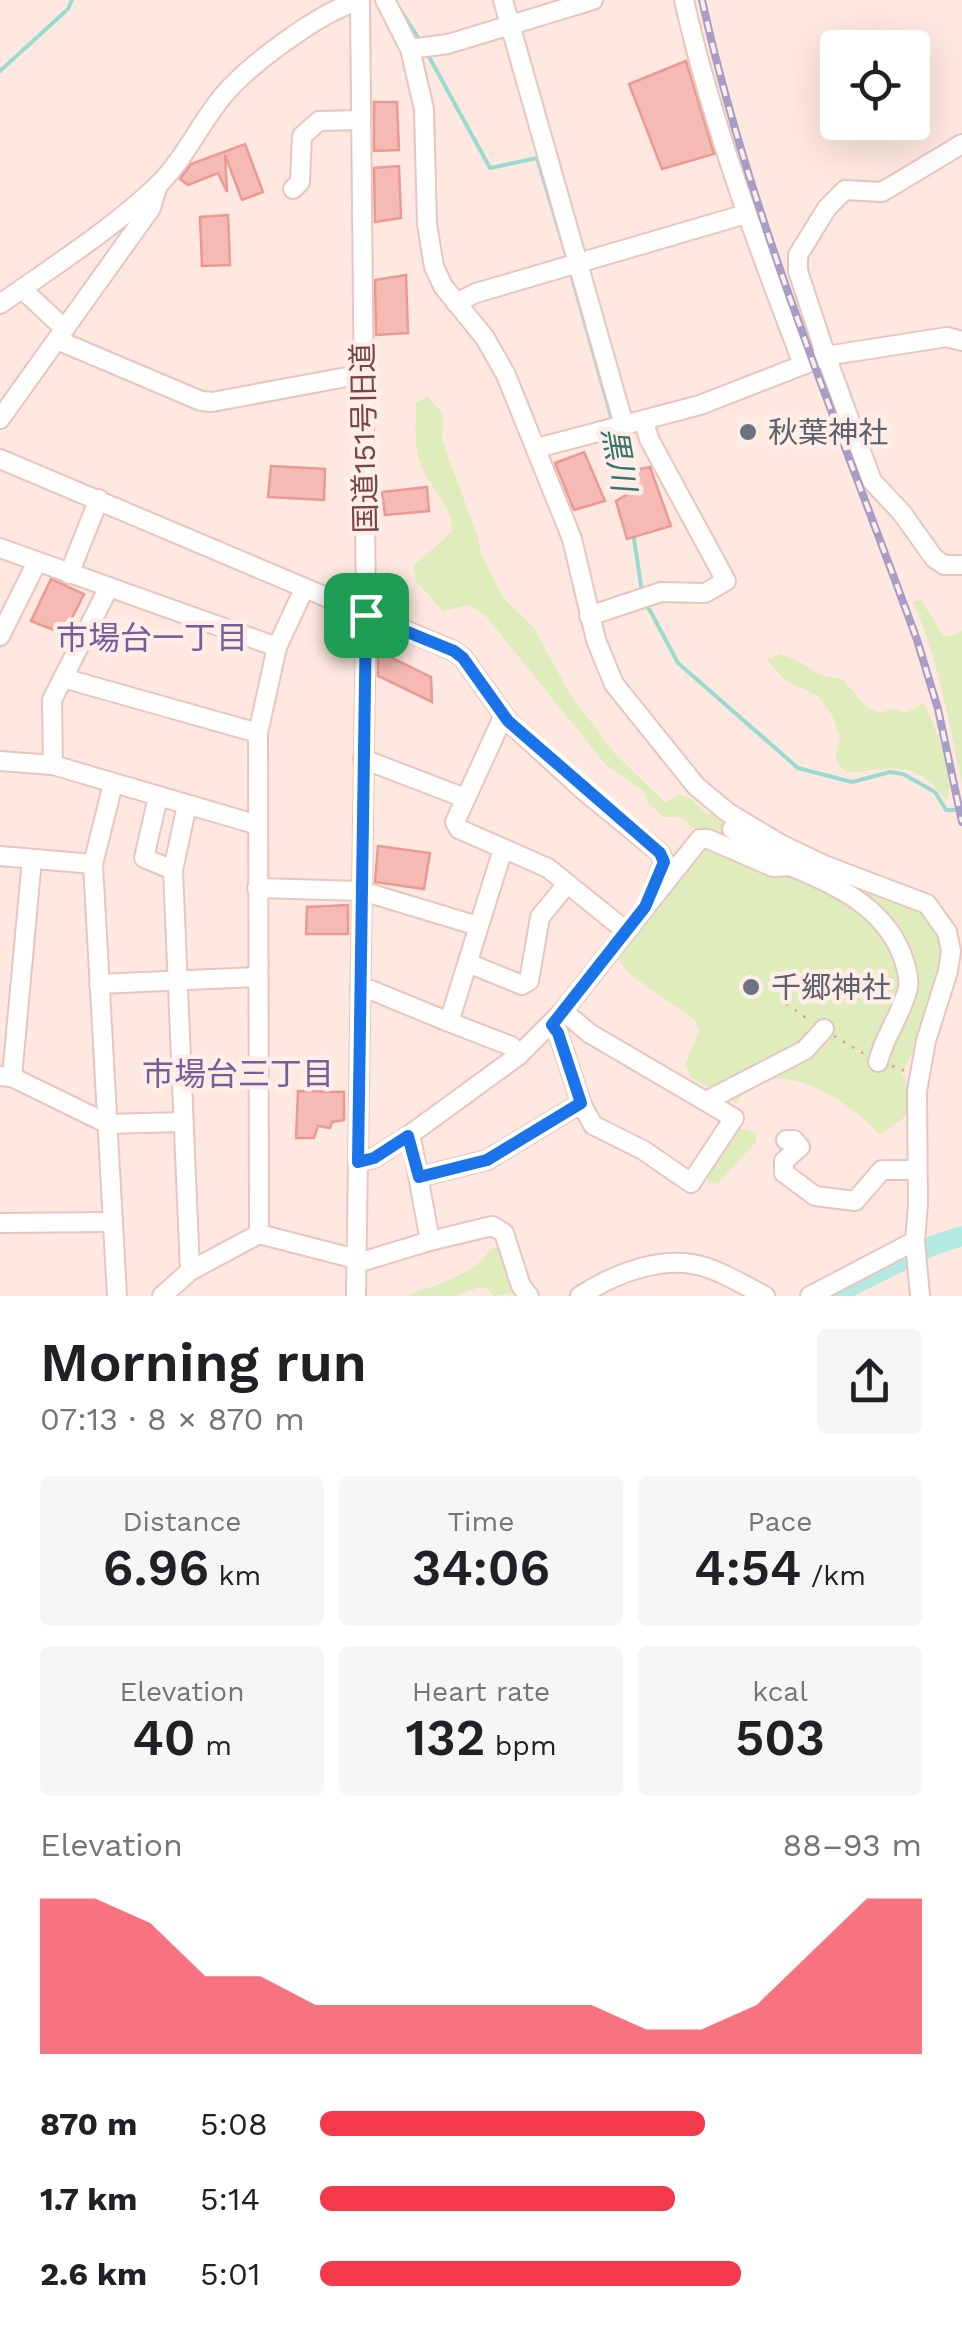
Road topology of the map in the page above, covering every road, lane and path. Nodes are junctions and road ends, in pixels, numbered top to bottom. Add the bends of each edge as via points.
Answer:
1 (385, 0) edge
2 (503, 0) edge
3 (593, 0) edge
4 (684, 0) edge
5 (360, 1) edge
6 (510, 24) junction
7 (419, 48) junction
8 (360, 120) junction
9 (962, 144) edge
10 (158, 184) junction
11 (293, 189) dead end
12 (746, 214) junction
13 (572, 266) junction
14 (23, 290) junction
15 (456, 303) junction
16 (0, 304) edge
17 (61, 335) junction
18 (962, 341) edge
19 (826, 356) junction
20 (802, 364) junction
21 (363, 374) junction
22 (0, 418) edge
23 (644, 421) junction
24 (617, 427) junction
25 (537, 448) junction
26 (0, 459) edge
27 (98, 499) junction
28 (0, 548) edge
29 (37, 562) junction
30 (962, 565) edge
31 (69, 574) junction
32 (109, 587) junction
33 (304, 589) junction
34 (366, 615) junction
35 (590, 616) junction
36 (0, 636) edge
37 (278, 648) junction
38 (63, 678) junction
39 (503, 716) junction
40 (258, 733) junction
41 (363, 759) junction
42 (0, 761) edge
43 (54, 766) junction
44 (113, 784) junction
45 (696, 786) junction
46 (158, 797) junction
47 (466, 798) junction
48 (187, 805) junction
49 (258, 825) junction
50 (503, 848) junction
51 (0, 856) edge
52 (32, 858) junction
53 (93, 864) junction
54 (790, 866) junction
55 (173, 870) junction
56 (567, 884) junction
57 (257, 888) junction
58 (362, 891) junction
59 (650, 898) junction
60 (478, 926) junction
61 (626, 931) junction
62 (468, 963) junction
63 (257, 977) junction
64 (177, 980) junction
65 (99, 984) junction
66 (360, 990) junction
67 (557, 1018) junction
68 (449, 1022) junction
69 (824, 1029) dead end
70 (519, 1055) junction
71 (878, 1062) joint
72 (918, 1076) junction
73 (6, 1077) edge
74 (706, 1101) junction
75 (581, 1103) junction
76 (182, 1122) junction
77 (108, 1124) junction
78 (408, 1136) junction
79 (786, 1140) dead end
80 (358, 1162) junction
81 (917, 1170) junction
82 (419, 1177) junction
83 (114, 1222) junction
84 (0, 1223) edge
85 (258, 1234) junction
86 (430, 1241) junction
87 (916, 1251) junction
88 (357, 1260) junction
89 (190, 1271) junction
90 (117, 1296) edge
91 (162, 1296) edge
92 (356, 1296) edge
93 (529, 1296) edge
94 (580, 1296) edge
95 (765, 1296) edge
96 (810, 1296) edge
97 (920, 1296) edge

1 - 7 street
2 - 6 street
3 - 6 street
4 - 12 street
5 - 8 street, 国道151号旧道
5 - 10 street via 301,31 242,76
6 - 7 street
6 - 13 street
7 - 15 street via 427,224 434,267
8 - 11 street via 318,121 302,136 300,182
8 - 21 street, 国道151号旧道
9 - 19 street via 882,192 846,190 805,240 798,270
10 - 14 street
10 - 17 street via 152,208
12 - 13 street
12 - 20 street
13 - 15 street
13 - 24 street
14 - 16 street
14 - 17 street
15 - 25 street via 506,375
17 - 21 street via 201,402
17 - 22 street
18 - 19 street via 947,337
19 - 20 street
19 - 30 street via 872,481 934,558
20 - 23 street
21 - 34 street, 国道151号旧道
23 - 24 street
23 - 35 street via 726,581 706,593 675,591
24 - 25 street
25 - 35 street via 572,540
26 - 27 street
27 - 31 street
27 - 33 street
28 - 29 street
29 - 31 street
29 - 36 street
31 - 32 street
32 - 37 street
32 - 38 street
33 - 34 street
33 - 37 street
34 - 39 street via 454,651
34 - 41 street, 国道151号旧道
35 - 45 street via 622,696
37 - 40 street
38 - 40 street
38 - 43 street via 52,700
39 - 47 street
39 - 59 street via 660,853 664,862
40 - 49 street
41 - 47 street
41 - 58 street, 国道151号旧道
42 - 43 street
43 - 44 street
44 - 46 street
44 - 53 street
45 - 54 street via 696,795 723,824
45 - 72 street via 770,838 912,896 936,913 950,951 948,970
46 - 48 street
46 - 55 street via 144,858
47 - 50 street via 455,822 459,828
48 - 49 street
48 - 55 street
49 - 57 street
50 - 56 street
50 - 60 street
51 - 52 street
52 - 53 street
52 - 73 street
53 - 65 street
54 - 59 street via 773,867 700,838
54 - 71 street via 866,905 894,937 909,986
55 - 64 street
56 - 61 street
56 - 62 street via 540,916 530,981 522,985
57 - 58 street
57 - 63 street
58 - 60 street
58 - 66 street, 国道151号旧道
59 - 61 street
60 - 62 street
61 - 67 street
62 - 68 street
63 - 64 street
63 - 85 street
64 - 65 street
64 - 76 street
65 - 77 street
66 - 68 street
66 - 80 street, 国道151号旧道
67 - 70 street
67 - 74 street
67 - 75 street
68 - 70 street
69 - 74 street via 804,1050
70 - 78 street
71 - 72 path
72 - 81 street
73 - 77 street
74 - 75 street via 734,1118 690,1183 593,1125
75 - 82 street via 487,1160
76 - 77 street
76 - 89 street
77 - 83 street
78 - 80 street
78 - 82 street
79 - 81 street via 800,1147 784,1162 784,1173 825,1200 855,1201 882,1170
80 - 88 street, 国道151号旧道
81 - 87 street
82 - 86 street
83 - 84 street
83 - 90 street
85 - 88 street
85 - 89 street
86 - 88 street
86 - 93 street via 500,1228
87 - 96 street
87 - 97 street
88 - 92 street, 国道151号旧道
89 - 91 street
94 - 95 street via 625,1271 690,1264

